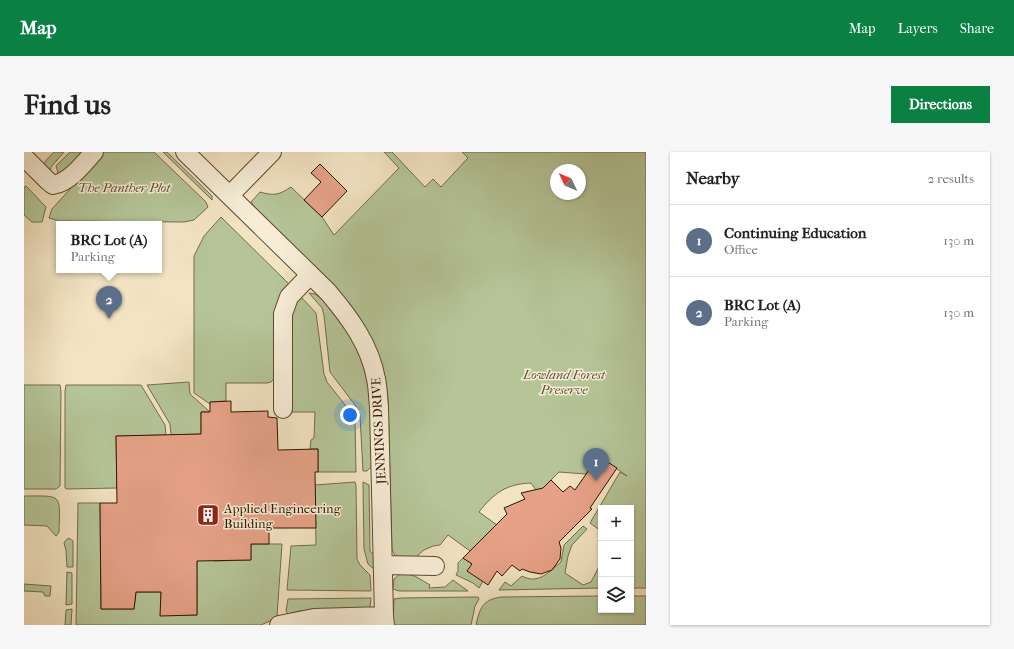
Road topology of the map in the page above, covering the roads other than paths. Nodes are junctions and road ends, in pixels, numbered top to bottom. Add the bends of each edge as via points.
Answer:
1 (94, 152) edge
2 (185, 152) edge
3 (272, 152) edge
4 (24, 157) edge
5 (230, 195) junction
6 (310, 275) junction
7 (283, 409) dead end
8 (383, 565) junction
9 (435, 566) dead end
10 (384, 620) edge
11 (279, 625) edge

1 - 4 street via 66,180 53,185
2 - 5 street, JENNINGS DRIVE
3 - 5 street
5 - 6 street, JENNINGS DRIVE
6 - 7 street via 288,296 283,314
6 - 8 street, JENNINGS DRIVE via 345,313 360,334 371,359 379,407
8 - 9 street
8 - 10 street, JENNINGS DRIVE
10 - 11 street via 314,618

